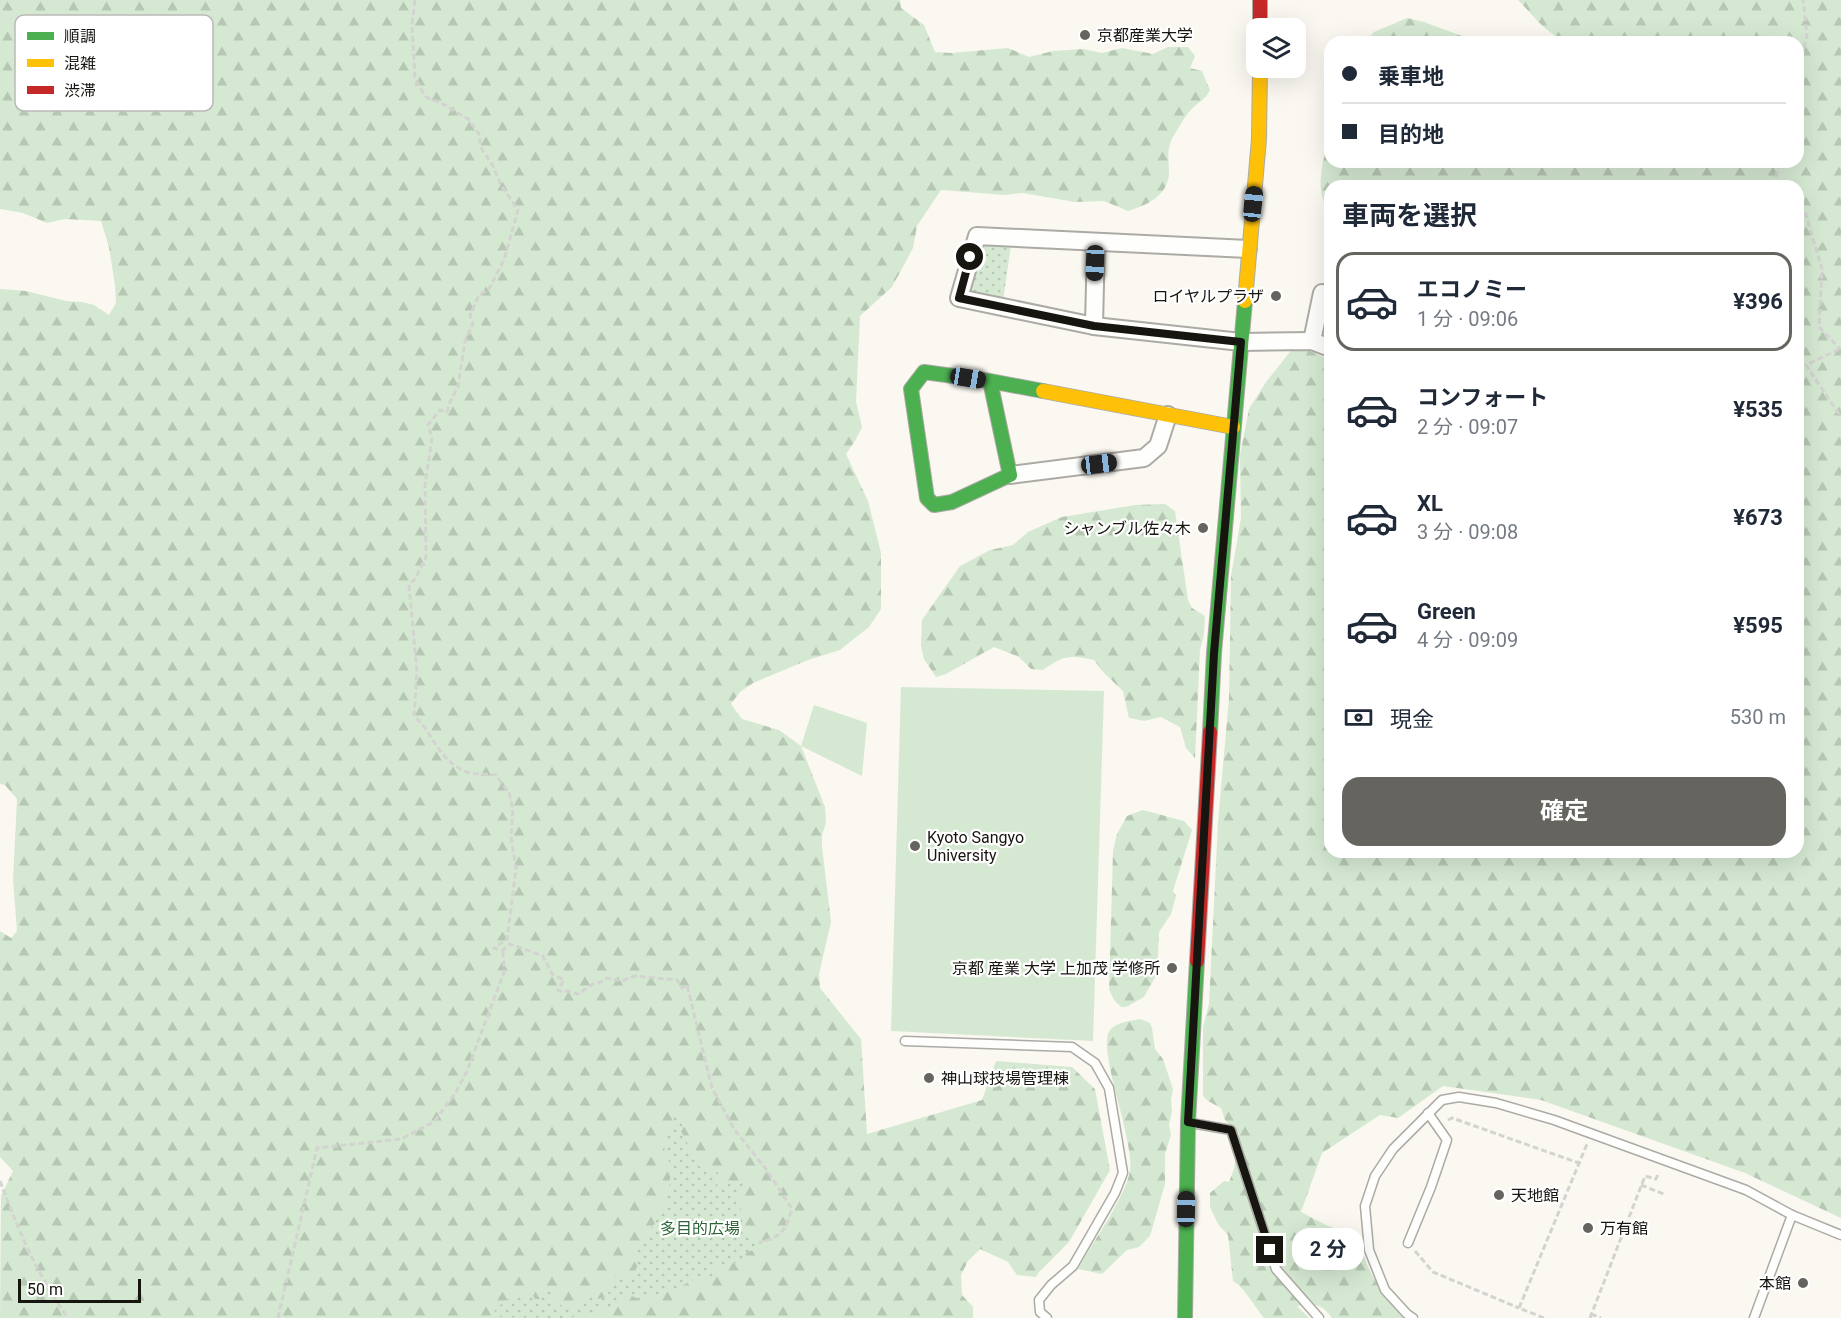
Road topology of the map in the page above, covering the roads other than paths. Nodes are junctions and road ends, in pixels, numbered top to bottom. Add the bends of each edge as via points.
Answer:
1 (1260, 0) edge
2 (1260, 18) edge
3 (1260, 78) edge
4 (1096, 242) junction
5 (1248, 249) junction
6 (1324, 294) edge
7 (1094, 326) junction
8 (1312, 341) junction
9 (1241, 342) junction
10 (1324, 346) edge
11 (990, 381) junction
12 (1168, 415) junction
13 (1233, 427) junction
14 (1010, 475) junction
15 (905, 1041) dead end
16 (1428, 1113) junction
17 (1188, 1122) junction
18 (1792, 1215) junction
19 (1841, 1235) edge
20 (1408, 1243) road end
21 (1047, 1318) edge
22 (1185, 1318) edge
23 (1319, 1318) edge
24 (1413, 1318) edge
25 (1754, 1318) edge

1 - 2 street
3 - 5 street via 1259,140
4 - 5 street
4 - 7 street
4 - 7 street via 976,236 959,298
5 - 9 street
6 - 8 street
7 - 9 street
8 - 9 street
8 - 10 street
9 - 13 street
11 - 12 street
11 - 14 street
11 - 14 street via 924,372 911,389 927,498 934,505 952,502
12 - 13 street
12 - 14 street via 1158,446 1144,458
13 - 17 street via 1214,653
15 - 21 lane via 1072,1047 1095,1063 1109,1088 1123,1173 1073,1266 1039,1300 1040,1312
16 - 18 lane via 1442,1100 1459,1097 1496,1103 1554,1120 1746,1190
16 - 20 lane via 1447,1140
16 - 24 lane via 1393,1149 1375,1176 1365,1206 1369,1250 1386,1290
17 - 22 street
17 - 23 lane via 1231,1130 1276,1269
18 - 19 lane
18 - 25 lane

